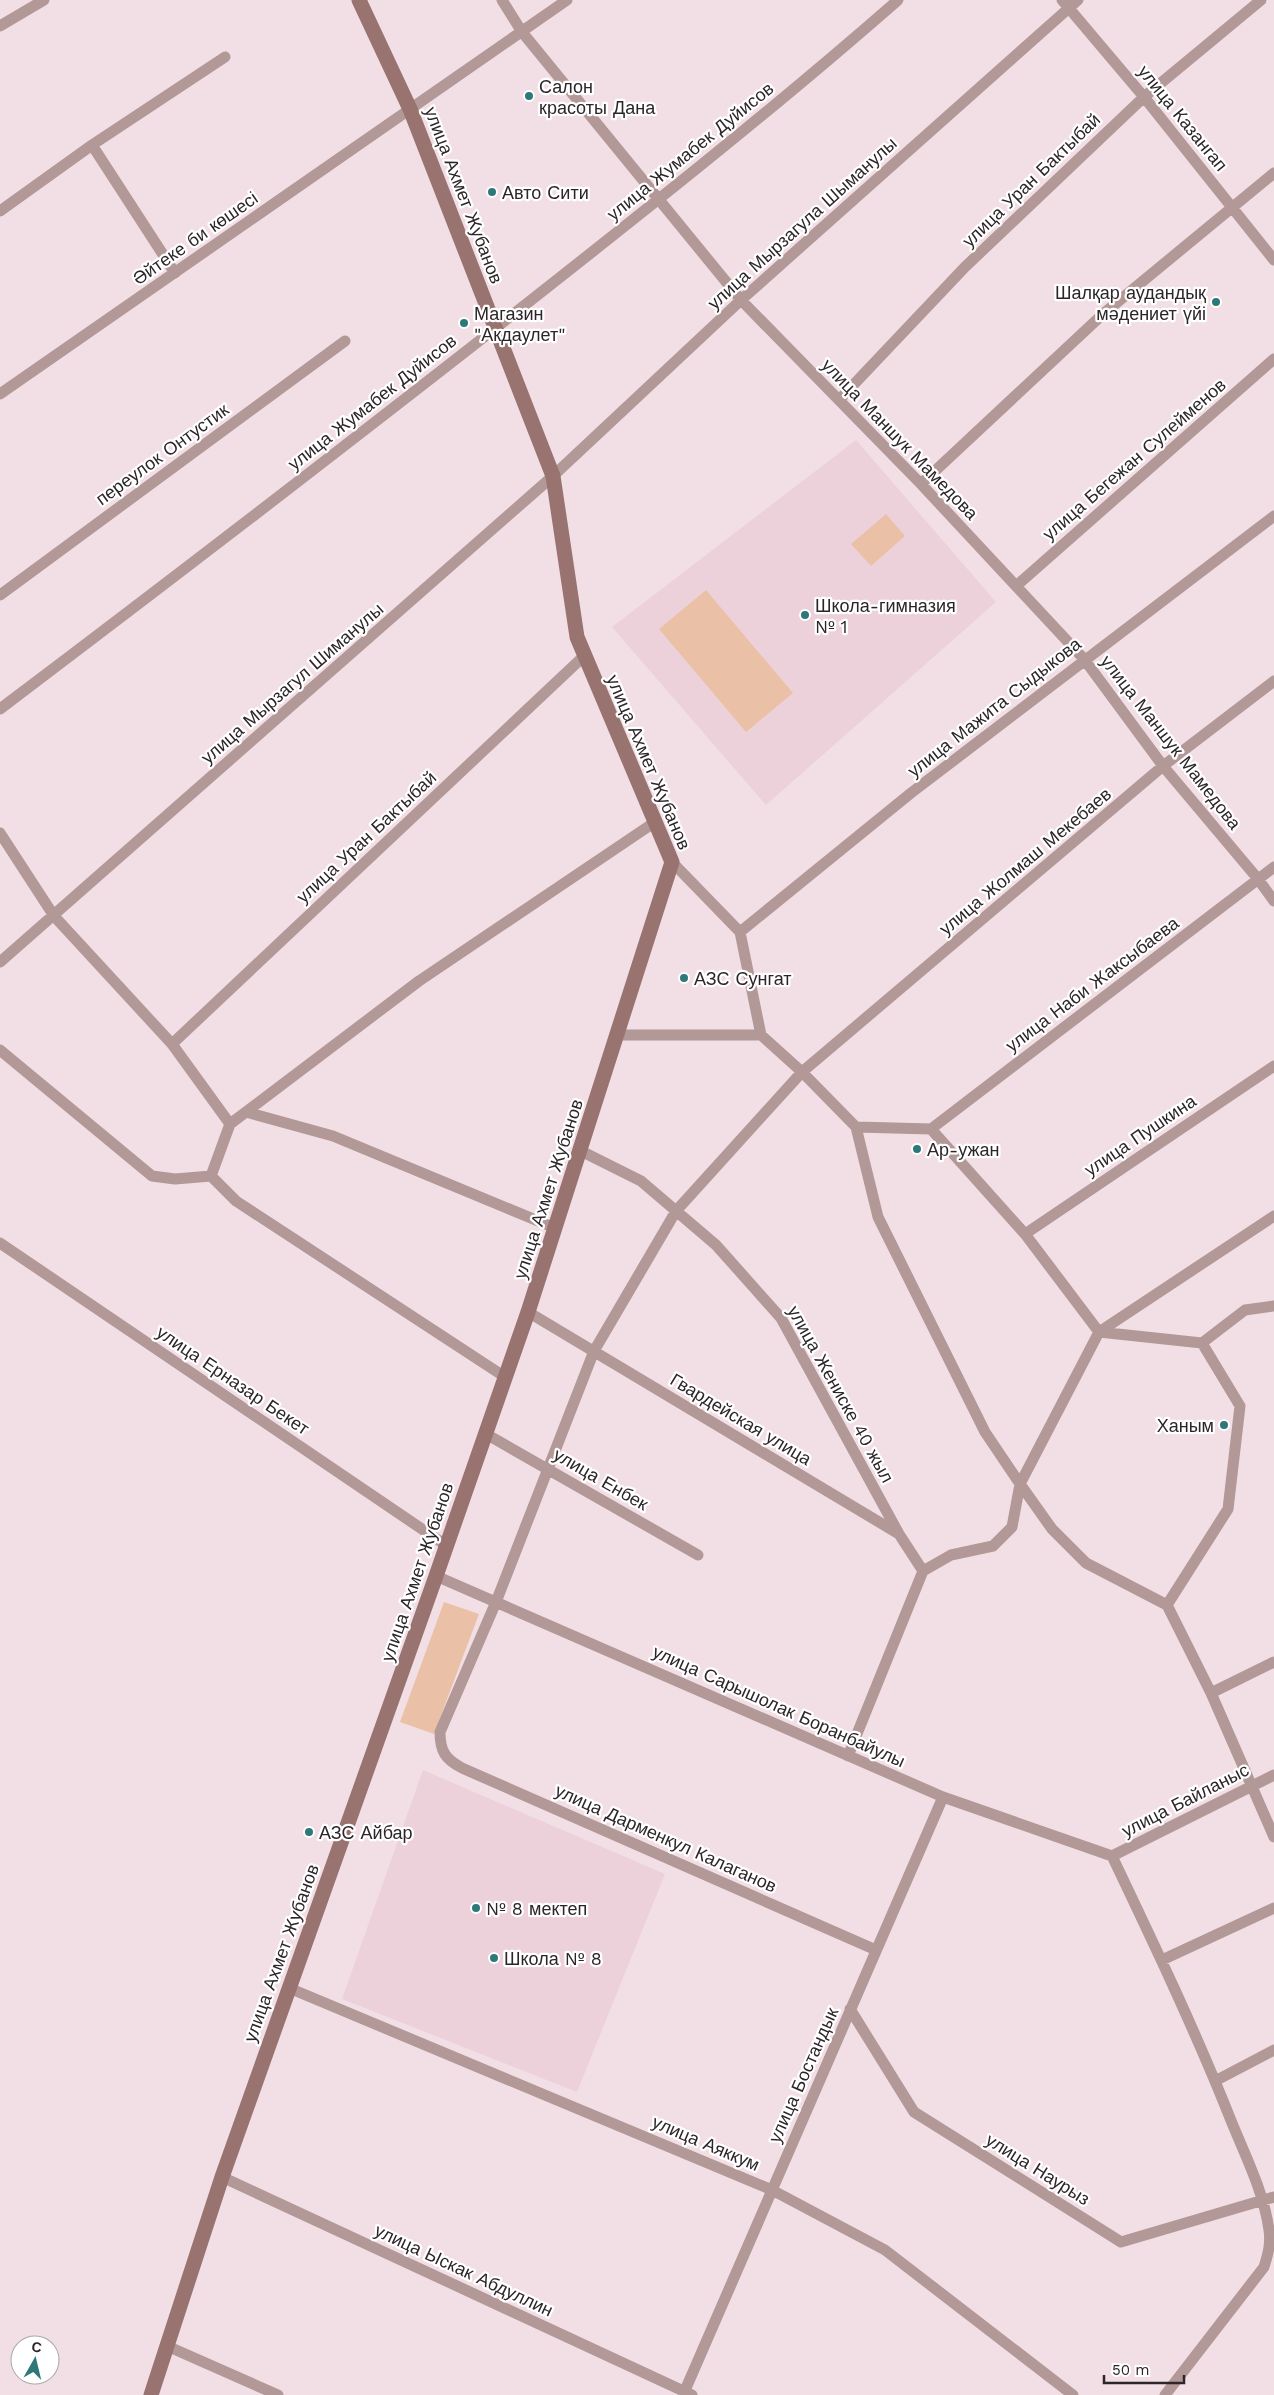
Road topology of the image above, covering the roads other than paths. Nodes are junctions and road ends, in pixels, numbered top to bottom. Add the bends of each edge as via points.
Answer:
1 (44, 0) edge
2 (359, 0) edge
3 (502, 0) edge
4 (567, 0) edge
5 (898, 0) edge
6 (1078, 0) edge
7 (1260, 0) edge
8 (1065, 4) edge
9 (0, 26) edge
10 (522, 32) junction
11 (225, 57) dead end
12 (1144, 97) junction
13 (410, 109) junction
14 (92, 145) junction
15 (1274, 173) edge
16 (658, 200) junction
17 (1232, 207) junction
18 (0, 211) edge
19 (1274, 260) edge
20 (175, 273) junction
21 (741, 300) junction
22 (496, 328) junction
23 (345, 342) dead end
24 (1274, 359) edge
25 (0, 394) edge
26 (839, 400) junction
27 (553, 476) junction
28 (921, 484) junction
29 (1274, 516) edge
30 (1016, 586) junction
31 (0, 596) edge
32 (584, 656) junction
33 (1084, 659) junction
34 (1274, 681) edge
35 (0, 709) edge
36 (1163, 766) junction
37 (655, 822) junction
38 (0, 833) edge
39 (672, 862) junction
40 (1274, 867) edge
41 (1258, 879) junction
42 (1274, 901) edge
43 (54, 916) junction
44 (740, 932) junction
45 (0, 962) edge
46 (616, 1035) junction
47 (761, 1036) junction
48 (172, 1044) junction
49 (0, 1050) edge
50 (1274, 1066) edge
51 (802, 1072) junction
52 (246, 1112) junction
53 (230, 1124) junction
54 (856, 1127) junction
55 (931, 1129) junction
56 (580, 1150) junction
57 (211, 1176) junction
58 (676, 1211) junction
59 (1274, 1216) edge
60 (555, 1228) junction
61 (1025, 1234) junction
62 (0, 1243) edge
63 (1274, 1306) edge
64 (528, 1312) junction
65 (1099, 1332) junction
66 (1202, 1343) junction
67 (594, 1351) junction
68 (505, 1377) junction
69 (486, 1434) junction
70 (547, 1469) junction
71 (1020, 1484) junction
72 (899, 1534) junction
73 (447, 1546) junction
74 (698, 1555) dead end
75 (923, 1571) junction
76 (436, 1576) junction
77 (496, 1602) junction
78 (1167, 1605) junction
79 (1274, 1662) edge
80 (1211, 1693) junction
81 (444, 1754) joint
82 (848, 1756) junction
83 (1274, 1775) edge
84 (1251, 1786) junction
85 (943, 1796) junction
86 (1274, 1837) edge
87 (1112, 1856) junction
88 (1274, 1908) edge
89 (876, 1950) junction
90 (1162, 1960) junction
91 (289, 1988) junction
92 (850, 2009) junction
93 (1274, 2050) edge
94 (1215, 2081) junction
95 (222, 2177) junction
96 (772, 2190) junction
97 (1268, 2199) edge
98 (167, 2346) junction
99 (686, 2394) edge
100 (151, 2395) edge
101 (278, 2395) edge
102 (1073, 2395) edge
103 (1165, 2395) edge

1 - 9 street
2 - 13 main road, улица Ахмет Жубанов
3 - 10 street, улица Маншук Мамедова
4 - 10 street, Әйтеке би көшесі
5 - 16 street, улица Жумабек Дуйисов
6 - 8 street, улица Мырзагула Шыманулы
7 - 12 street, улица Уран Бактыбай
8 - 12 street, улица Казангап
8 - 21 street, улица Мырзагула Шыманулы
10 - 13 street, Әйтеке би көшесі
10 - 16 street, улица Маншук Мамедова
11 - 14 street
12 - 17 street, улица Казангап
12 - 26 street, улица Уран Бактыбай via 965,267
13 - 20 street, Әйтеке би көшесі
13 - 22 main road, улица Ахмет Жубанов
14 - 18 street
14 - 20 street
15 - 17 street
16 - 21 street, улица Маншук Мамедова
16 - 22 street, улица Жумабек Дуйисов
17 - 19 street, улица Казангап
17 - 28 street via 1103,314
20 - 25 street, Әйтеке би көшесі
21 - 26 street, улица Маншук Мамедова
21 - 27 street, улица Мырзагула Шыманулы
22 - 27 main road, улица Ахмет Жубанов
22 - 35 street, улица Жумабек Дуйисов
23 - 31 street, переулок Онтустик
24 - 30 street, улица Бегежан Сулейменов
26 - 28 street, улица Маншук Мамедова
27 - 32 main road, улица Ахмет Жубанов via 577,637
27 - 43 street, улица Мырзагул Шиманулы
28 - 30 street, улица Маншук Мамедова
29 - 33 street, улица Мажита Сыдыкова
30 - 33 street, улица Маншук Мамедова
32 - 37 main road, улица Ахмет Жубанов
32 - 48 street, улица Уран Бактыбай
33 - 36 street, улица Маншук Мамедова
33 - 44 street, улица Мажита Сыдыкова via 912,792
34 - 36 street, улица Жолмаш Мекебаев
36 - 41 street, улица Маншук Мамедова
36 - 51 street, улица Жолмаш Мекебаев
37 - 39 main road, улица Ахмет Жубанов
37 - 52 street via 419,981
38 - 43 street
39 - 44 street
39 - 46 main road, улица Ахмет Жубанов
40 - 41 street, улица Наби Жаксыбаева
41 - 42 street, улица Маншук Мамедова
41 - 55 street, улица Наби Жаксыбаева
43 - 45 street
43 - 48 street
44 - 47 street
46 - 47 street
46 - 56 main road, улица Ахмет Жубанов
47 - 51 street
48 - 53 street
49 - 57 street via 152,1176 175,1179
50 - 61 street, улица Пушкина
51 - 54 street
51 - 58 street, улица Жолмаш Мекебаев
52 - 53 street
52 - 60 street via 333,1136
53 - 57 street
54 - 55 street
54 - 71 street via 878,1217 985,1432
55 - 61 street
56 - 58 street, улица Жениске 40 жыл via 641,1181
56 - 60 main road, улица Ахмет Жубанов
57 - 68 street via 236,1201
58 - 67 street, улица Жолмаш Мекебаев
58 - 72 street, улица Жениске 40 жыл via 716,1245 781,1318
59 - 65 street
60 - 64 main road, улица Ахмет Жубанов
61 - 65 street
62 - 73 street, улица Ерназар Бекет
63 - 66 street via 1245,1310
64 - 67 street, Гвардейская улица
64 - 68 main road, улица Ахмет Жубанов
65 - 66 street
65 - 71 street
66 - 78 street via 1240,1406 1228,1508
67 - 70 street, улица Жолмаш Мекебаев
67 - 72 street, Гвардейская улица
68 - 69 main road, улица Ахмет Жубанов
69 - 70 street, улица Енбек
69 - 73 main road, улица Ахмет Жубанов
70 - 74 street, улица Енбек
70 - 77 street, улица Жолмаш Мекебаев
71 - 75 street via 1012,1527 993,1546 951,1555
71 - 78 street via 1052,1529 1086,1563
72 - 75 street, Гвардейская улица
73 - 76 main road, улица Ахмет Жубанов
75 - 82 street
76 - 77 street, улица Сарышолак Боранбайулы
76 - 91 main road, улица Ахмет Жубанов
77 - 81 street, улица Жолмаш Мекебаев via 440,1732
77 - 82 street, улица Сарышолак Боранбайулы
78 - 80 street
79 - 80 street
80 - 84 street
81 - 89 street, улица Дарменкул Калаганов via 462,1768
82 - 85 street, улица Сарышолак Боранбайулы
83 - 84 street, улица Байланыс
84 - 86 street
84 - 87 street, улица Байланыс
85 - 87 street, улица Сарышолак Боранбайулы
85 - 89 street, улица Бостандык
87 - 90 street
88 - 90 street
89 - 92 street, улица Бостандык
90 - 94 street
91 - 95 main road, улица Ахмет Жубанов
91 - 96 street, улица Аяккум
92 - 96 street, улица Бостандык
92 - 97 street, улица Наурыз via 914,2112 1121,2242
93 - 94 street
94 - 97 street
95 - 98 main road, улица Ахмет Жубанов
95 - 99 street, улица Ыскак Абдуллин
96 - 99 street, улица Бостандык
96 - 102 street, улица Аяккум via 886,2250
97 - 103 street via 1270,2246 1264,2267
98 - 100 main road, улица Ахмет Жубанов
98 - 101 street

